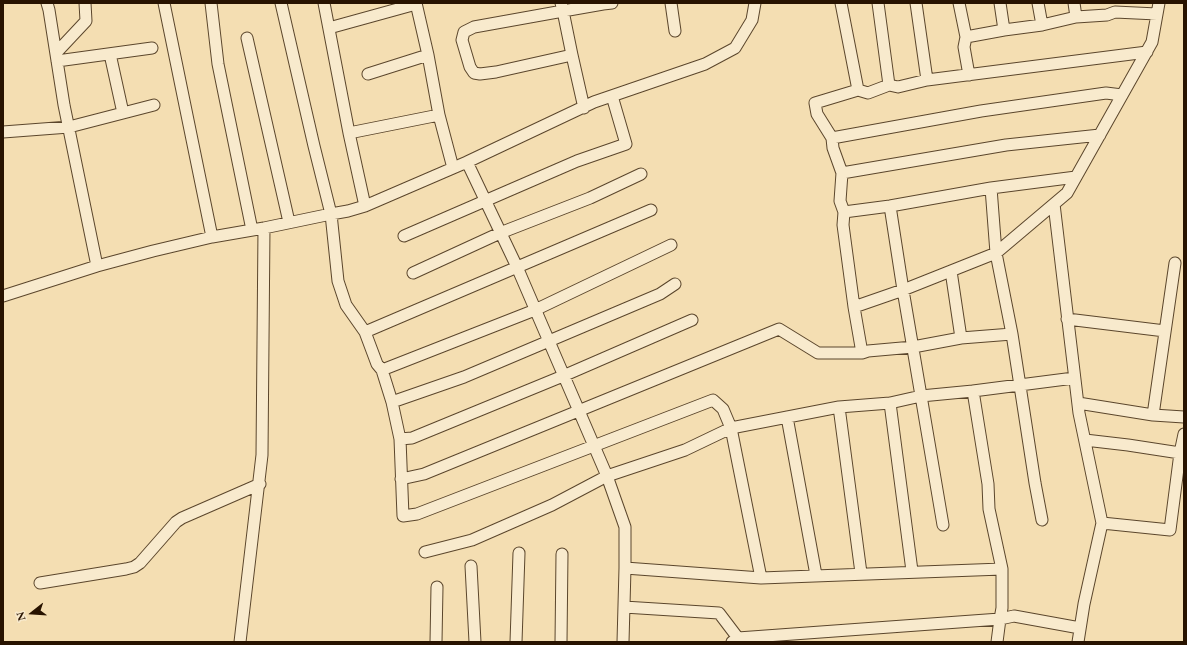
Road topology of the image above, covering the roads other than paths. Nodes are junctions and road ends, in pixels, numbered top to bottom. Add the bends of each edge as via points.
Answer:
1 (47, 3) edge
2 (85, 3) edge
3 (164, 3) edge
4 (211, 3) edge
5 (281, 3) edge
6 (324, 3) edge
7 (416, 3) edge
8 (612, 3) edge
9 (671, 3) edge
10 (755, 3) edge
11 (841, 3) edge
12 (878, 3) edge
13 (916, 3) edge
14 (960, 3) edge
15 (1000, 3) edge
16 (1038, 3) edge
17 (1074, 3) edge
18 (1159, 3) edge
19 (562, 7) edge
20 (1114, 7) edge
21 (1157, 14) junction
22 (1076, 17) junction
23 (1042, 25) junction
24 (329, 28) junction
25 (1004, 30) junction
26 (675, 31) dead end
27 (966, 37) junction
28 (248, 38) dead end
29 (152, 48) dead end
30 (1147, 52) junction
31 (110, 54) junction
32 (428, 55) junction
33 (572, 56) junction
34 (57, 57) junction
35 (368, 74) dead end
36 (969, 74) junction
37 (927, 80) junction
38 (889, 85) junction
39 (858, 90) junction
40 (1122, 95) junction
41 (612, 96) junction
42 (154, 105) dead end
43 (584, 108) junction
44 (123, 113) junction
45 (439, 115) junction
46 (69, 127) junction
47 (3, 132) edge
48 (349, 133) junction
49 (1100, 135) junction
50 (832, 138) junction
51 (467, 162) junction
52 (453, 168) junction
53 (842, 173) junction
54 (641, 174) dead end
55 (1076, 177) junction
56 (992, 188) junction
57 (485, 201) junction
58 (1054, 204) junction
59 (365, 206) junction
60 (890, 206) junction
61 (651, 210) dead end
62 (844, 212) junction
63 (331, 214) junction
64 (290, 222) junction
65 (264, 228) junction
66 (252, 230) junction
67 (500, 233) junction
68 (404, 236) dead end
69 (212, 237) junction
70 (671, 245) dead end
71 (996, 253) junction
72 (1175, 263) dead end
73 (97, 266) junction
74 (517, 267) junction
75 (951, 271) junction
76 (413, 273) dead end
77 (675, 284) dead end
78 (903, 290) junction
79 (3, 296) edge
80 (854, 307) junction
81 (535, 310) junction
82 (1067, 319) junction
83 (692, 320) dead end
84 (1165, 331) junction
85 (365, 332) junction
86 (1012, 334) junction
87 (961, 338) junction
88 (549, 342) junction
89 (913, 347) junction
90 (862, 353) junction
91 (382, 370) junction
92 (563, 376) junction
93 (1074, 378) junction
94 (1021, 385) junction
95 (973, 391) junction
96 (921, 396) junction
97 (392, 402) junction
98 (890, 403) junction
99 (1078, 403) junction
100 (839, 407) junction
101 (579, 411) junction
102 (1153, 415) junction
103 (787, 417) junction
104 (1184, 417) edge
105 (732, 428) junction
106 (1184, 434) edge
107 (400, 439) junction
108 (1085, 440) junction
109 (594, 446) junction
110 (1180, 454) junction
111 (607, 476) junction
112 (401, 479) junction
113 (260, 484) junction
114 (1042, 520) dead end
115 (1102, 523) junction
116 (943, 525) dead end
117 (425, 552) dead end
118 (519, 554) dead end
119 (562, 554) dead end
120 (472, 566) dead end
121 (625, 568) junction
122 (1002, 568) junction
123 (912, 572) junction
124 (861, 573) junction
125 (816, 575) junction
126 (761, 578) junction
127 (40, 583) dead end
128 (437, 587) dead end
129 (624, 607) junction
130 (1000, 620) junction
131 (1080, 628) junction
132 (735, 640) edge
133 (240, 642) edge
134 (436, 642) edge
135 (442, 642) edge
136 (475, 642) edge
137 (516, 642) edge
138 (560, 642) edge
139 (623, 642) edge
140 (997, 642) edge
141 (1078, 642) edge

1 - 34 street
2 - 34 street via 86,21
3 - 69 street
4 - 66 street via 218,64
5 - 63 street
6 - 24 street
7 - 24 street
7 - 32 street
8 - 19 street
9 - 26 street
10 - 41 street via 752,20 735,48 705,64
11 - 39 street
12 - 38 street
13 - 37 street
14 - 27 street
15 - 25 street
16 - 23 street
17 - 22 street
18 - 21 street
19 - 33 street
19 - 33 street via 474,27 464,32 462,40 470,67 474,73 480,74
20 - 21 street
20 - 22 street via 1107,15
21 - 30 street via 1152,42
22 - 23 street
23 - 25 street
24 - 48 street
25 - 27 street
27 - 36 street via 964,47
28 - 64 street
29 - 31 street
30 - 36 street
30 - 40 street
31 - 34 street
31 - 44 street
32 - 35 street
32 - 45 street
33 - 43 street
34 - 46 street
36 - 37 street
37 - 38 street via 898,87
38 - 39 street via 868,92
39 - 50 street via 816,103 817,114
40 - 49 street
40 - 50 street via 1106,93 989,110
41 - 43 street
41 - 57 street via 626,144 577,161
42 - 44 street
43 - 51 street
44 - 46 street
45 - 48 street
45 - 52 street
46 - 47 street
46 - 73 street
48 - 59 street
49 - 53 street via 1006,145
49 - 55 street
50 - 53 street
51 - 52 street
51 - 57 street
52 - 59 street
53 - 62 street via 840,201
54 - 67 street via 590,198
55 - 56 street
55 - 58 street via 1067,193
56 - 60 street
56 - 71 street
57 - 67 street
57 - 68 street
58 - 71 street
58 - 82 street
59 - 63 street
60 - 62 street
60 - 78 street
61 - 74 street
62 - 80 street via 843,225
63 - 64 street
63 - 85 street via 338,281 346,305
64 - 65 street
65 - 66 street
65 - 113 street
66 - 69 street
67 - 74 street
67 - 76 street
69 - 73 street
70 - 81 street
71 - 75 street
71 - 86 street
72 - 84 street
73 - 79 street
74 - 81 street
74 - 85 street
75 - 78 street
75 - 87 street
77 - 88 street via 660,294
78 - 80 street
78 - 89 street
80 - 90 street
81 - 88 street
81 - 91 street
82 - 84 street
82 - 93 street
83 - 92 street
84 - 102 street
85 - 91 street via 377,364
86 - 87 street
86 - 94 street
87 - 89 street
88 - 92 street
88 - 97 street via 464,377
89 - 90 street
89 - 96 street
90 - 101 street via 818,353 779,329
91 - 97 street
92 - 101 street
92 - 107 street via 412,438
93 - 94 street
93 - 99 street
94 - 95 street
94 - 114 street via 1034,483
95 - 96 street
95 - 122 street via 988,484 989,509
96 - 98 street
96 - 116 street
97 - 107 street
98 - 100 street
98 - 123 street
99 - 102 street
99 - 108 street
100 - 103 street
100 - 124 street
101 - 109 street
101 - 112 street via 424,474
102 - 104 street
103 - 105 street
103 - 125 street
105 - 109 street via 723,409 713,400
105 - 111 street via 685,450
105 - 126 street
106 - 110 street
107 - 112 street
108 - 110 street
108 - 115 street
109 - 111 street
109 - 112 street via 417,514 403,516
110 - 115 street via 1170,530
111 - 117 street via 552,505 472,540
111 - 121 street via 625,527
113 - 127 street via 182,518 134,567
113 - 133 street
115 - 131 street
118 - 137 street
119 - 138 street
120 - 136 street
121 - 126 street
121 - 129 street
122 - 123 street
122 - 130 street
123 - 124 street
124 - 125 street
125 - 126 street
128 - 134 street
129 - 132 street via 720,613
129 - 139 street
130 - 131 street via 1014,616
130 - 132 street
130 - 140 street
131 - 141 street
134 - 135 street

